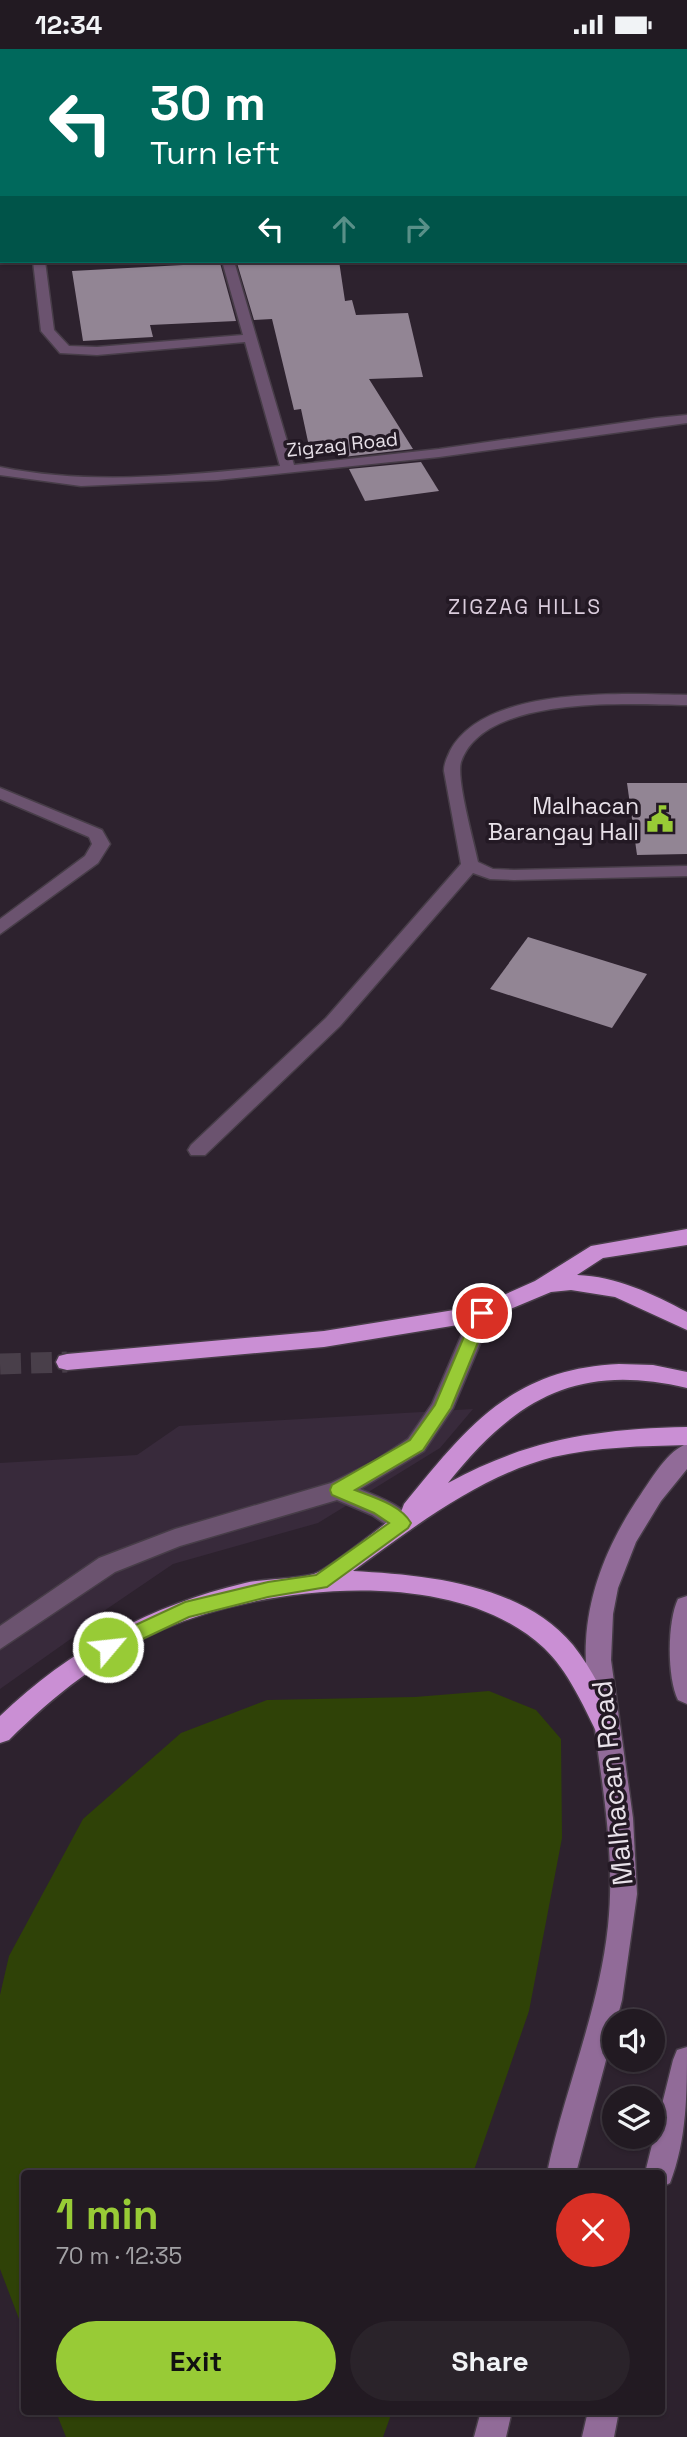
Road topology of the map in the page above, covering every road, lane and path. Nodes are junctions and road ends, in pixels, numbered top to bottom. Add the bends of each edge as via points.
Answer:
1 (39, 263) edge
2 (229, 263) edge
3 (251, 338) junction
4 (687, 419) edge
5 (288, 470) junction
6 (0, 471) edge
7 (687, 699) edge
8 (0, 793) edge
9 (470, 865) junction
10 (687, 871) edge
11 (0, 928) edge
12 (198, 1150) dead end
13 (687, 1237) edge
14 (543, 1287) junction
15 (482, 1313) junction
16 (687, 1322) edge
17 (67, 1362) tunnel mouth
18 (687, 1380) edge
19 (687, 1436) edge
20 (687, 1453) edge
21 (338, 1490) junction
22 (402, 1523) junction
23 (321, 1582) junction
24 (686, 1619) edge
25 (0, 1639) edge
26 (687, 1693) edge
27 (606, 1725) junction
28 (0, 1732) edge
29 (687, 2060) edge
30 (562, 2170) edge
31 (661, 2170) edge
32 (496, 2415) edge
33 (603, 2415) edge
34 (490, 2437) edge
35 (598, 2437) edge

1 - 3 street via 48,331 65,350
2 - 3 street
3 - 5 street
4 - 5 street, Zigzag Road
5 - 6 street, Zigzag Road via 118,484
7 - 9 street via 567,703 509,713 467,735 452,765
8 - 11 street via 96,834 101,844 92,859
9 - 10 street via 490,874 514,875
9 - 12 street via 333,1022
13 - 14 highway via 598,1251
14 - 15 highway
14 - 16 highway via 575,1280 632,1296
15 - 17 highway via 324,1339
15 - 21 street via 442,1408 416,1445
18 - 22 highway via 611,1372 578,1375 534,1388 479,1430
19 - 22 highway via 593,1441 535,1454 474,1481
20 - 27 main road, Malhacan Road via 643,1508 605,1589 597,1644
21 - 22 street
21 - 25 street via 176,1538 107,1565
22 - 23 highway
23 - 27 highway via 427,1587 481,1600 517,1616 545,1634 572,1662
23 - 28 highway via 225,1599 155,1622 79,1664
24 - 26 main road via 682,1649
27 - 30 main road, Malhacan Road via 624,1855 620,1936
29 - 31 main road
32 - 34 main road
33 - 35 main road

